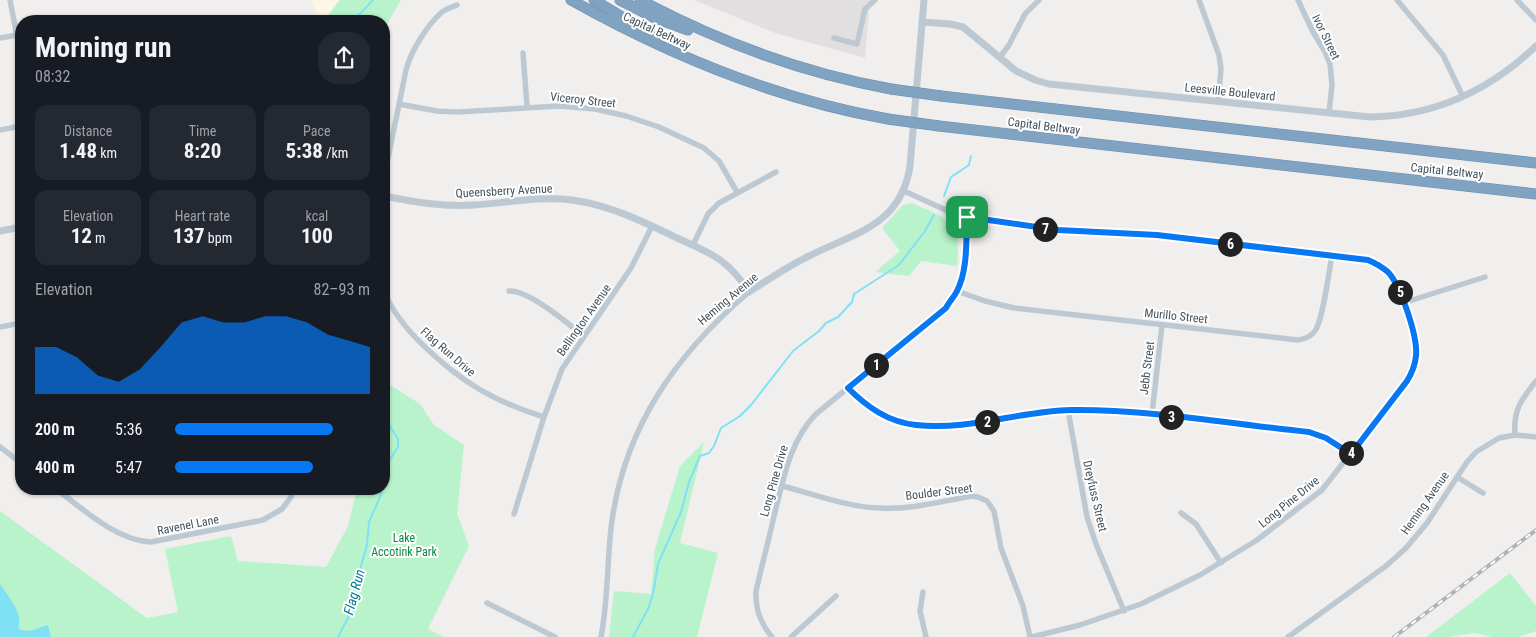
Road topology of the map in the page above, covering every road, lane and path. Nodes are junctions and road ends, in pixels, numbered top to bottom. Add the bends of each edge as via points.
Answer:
1 (10, 0) edge
2 (571, 0) edge
3 (594, 0) edge
4 (620, 0) edge
5 (640, 0) edge
6 (875, 0) edge
7 (924, 0) edge
8 (1038, 0) edge
9 (1199, 0) edge
10 (1298, 0) edge
11 (1397, 0) edge
12 (1517, 0) edge
13 (457, 5) dead end
14 (1536, 20) edge
15 (922, 22) junction
16 (15, 25) edge
17 (15, 35) edge
18 (0, 38) edge
19 (834, 38) dead end
20 (1536, 46) edge
21 (523, 53) dead end
22 (767, 56) junction
23 (1000, 57) junction
24 (725, 74) junction
25 (1463, 97) junction
26 (1218, 102) junction
27 (399, 104) junction
28 (527, 106) junction
29 (1328, 113) junction
30 (15, 127) edge
31 (0, 130) edge
32 (390, 148) edge
33 (1536, 163) edge
34 (776, 172) dead end
35 (904, 191) junction
36 (738, 192) junction
37 (1536, 194) edge
38 (390, 197) edge
39 (967, 217) junction
40 (652, 226) junction
41 (15, 228) edge
42 (0, 231) edge
43 (693, 245) junction
44 (1332, 255) junction
45 (1485, 277) dead end
46 (509, 291) dead end
47 (957, 291) junction
48 (750, 292) junction
49 (390, 302) edge
50 (1403, 303) junction
51 (15, 324) edge
52 (1162, 325) junction
53 (0, 327) edge
54 (584, 336) junction
55 (1536, 380) edge
56 (848, 388) junction
57 (1068, 410) junction
58 (1152, 414) junction
59 (544, 418) junction
60 (1515, 435) junction
61 (1536, 437) edge
62 (0, 448) edge
63 (1351, 454) junction
64 (15, 459) edge
65 (1457, 477) junction
66 (782, 486) junction
67 (1483, 494) dead end
68 (64, 495) edge
69 (292, 495) edge
70 (1181, 513) dead end
71 (514, 514) dead end
72 (1220, 563) junction
73 (922, 592) dead end
74 (836, 596) dead end
75 (486, 603) dead end
76 (1124, 611) junction
77 (555, 637) edge
78 (601, 637) edge
79 (772, 637) edge
80 (791, 637) edge
81 (926, 637) edge
82 (1031, 637) edge
83 (1288, 637) edge

1 - 16 street
2 - 24 highway, Capital Beltway via 668,51
3 - 24 highway via 647,33
4 - 22 highway via 666,23
5 - 22 highway, Capital Beltway via 691,26
6 - 19 street via 865,9 857,44
7 - 15 street, Heming Avenue
8 - 23 street via 1025,14
9 - 26 street via 1219,55
10 - 29 street, Ivor Street via 1330,64 1332,85
11 - 25 street via 1443,55
12 - 14 street
13 - 27 street via 441,14 414,48
15 - 23 street, Leesville Boulevard via 963,27
15 - 35 street, Heming Avenue via 910,166
17 - 18 street
20 - 25 street, Leesville Boulevard via 1504,74
21 - 28 street
22 - 33 highway, Capital Beltway, bridge via 834,77 890,89
23 - 26 street, Leesville Boulevard via 1016,71 1049,84
24 - 37 highway, Capital Beltway, bridge via 800,99 888,119
25 - 29 street, Leesville Boulevard via 1398,116
26 - 29 street, Leesville Boulevard
27 - 28 street, Viceroy Street via 457,112
27 - 32 street
28 - 36 street, Viceroy Street via 595,109 659,127 710,153 725,169
30 - 31 street
34 - 36 street
35 - 39 street, Long Pine Drive
35 - 48 street, Heming Avenue via 874,226 799,261
36 - 43 street via 711,210
38 - 40 street, Queensberry Avenue via 451,206 538,199 572,200 611,208
39 - 44 street, Long Pine Drive via 1058,230 1157,235
39 - 47 street, Long Pine Drive via 964,263
40 - 43 street, Queensberry Avenue
40 - 54 street, Bellington Avenue via 631,268
41 - 42 street
43 - 48 street, Queensberry Avenue via 726,263
44 - 50 street, Long Pine Drive via 1364,259 1380,266 1395,281
44 - 52 street, Murillo Street via 1319,323 1309,337 1298,340
45 - 50 street
46 - 54 street via 516,290 529,296
47 - 52 street, Murillo Street via 1014,308
47 - 56 street, Long Pine Drive via 939,314
48 - 78 street, Heming Avenue via 715,322 684,357 658,393 635,436 614,508
49 - 59 street, Flag Run Drive via 401,322 451,371 492,397
50 - 63 street, Long Pine Drive via 1416,342 1413,369
51 - 53 street
52 - 58 street, Jebb Street
54 - 59 street, Bellington Avenue via 562,369
55 - 60 street via 1518,407
56 - 57 street via 879,413 917,425 966,425
56 - 66 street, Long Pine Drive via 803,429 791,453
57 - 58 street
57 - 76 street, Dreyfuss Street via 1087,517
58 - 63 street via 1309,432 1326,438
59 - 71 street, Bellington Avenue
60 - 61 street, Heming Avenue
60 - 65 street, Heming Avenue via 1483,446
62 - 64 street
63 - 72 street, Long Pine Drive via 1313,498
65 - 67 street
65 - 83 street, Heming Avenue via 1428,523 1400,555
66 - 79 street, Long Pine Drive via 756,598 760,618
66 - 82 street, Boulder Street via 878,508 972,496 983,498 994,511 1001,548
68 - 69 street, Ravenel Lane via 122,536 151,542 263,520 282,509
70 - 72 street via 1196,524
72 - 76 street, Long Pine Drive via 1172,590
73 - 81 street via 920,611
74 - 80 street
75 - 77 street
76 - 82 street, Long Pine Drive

